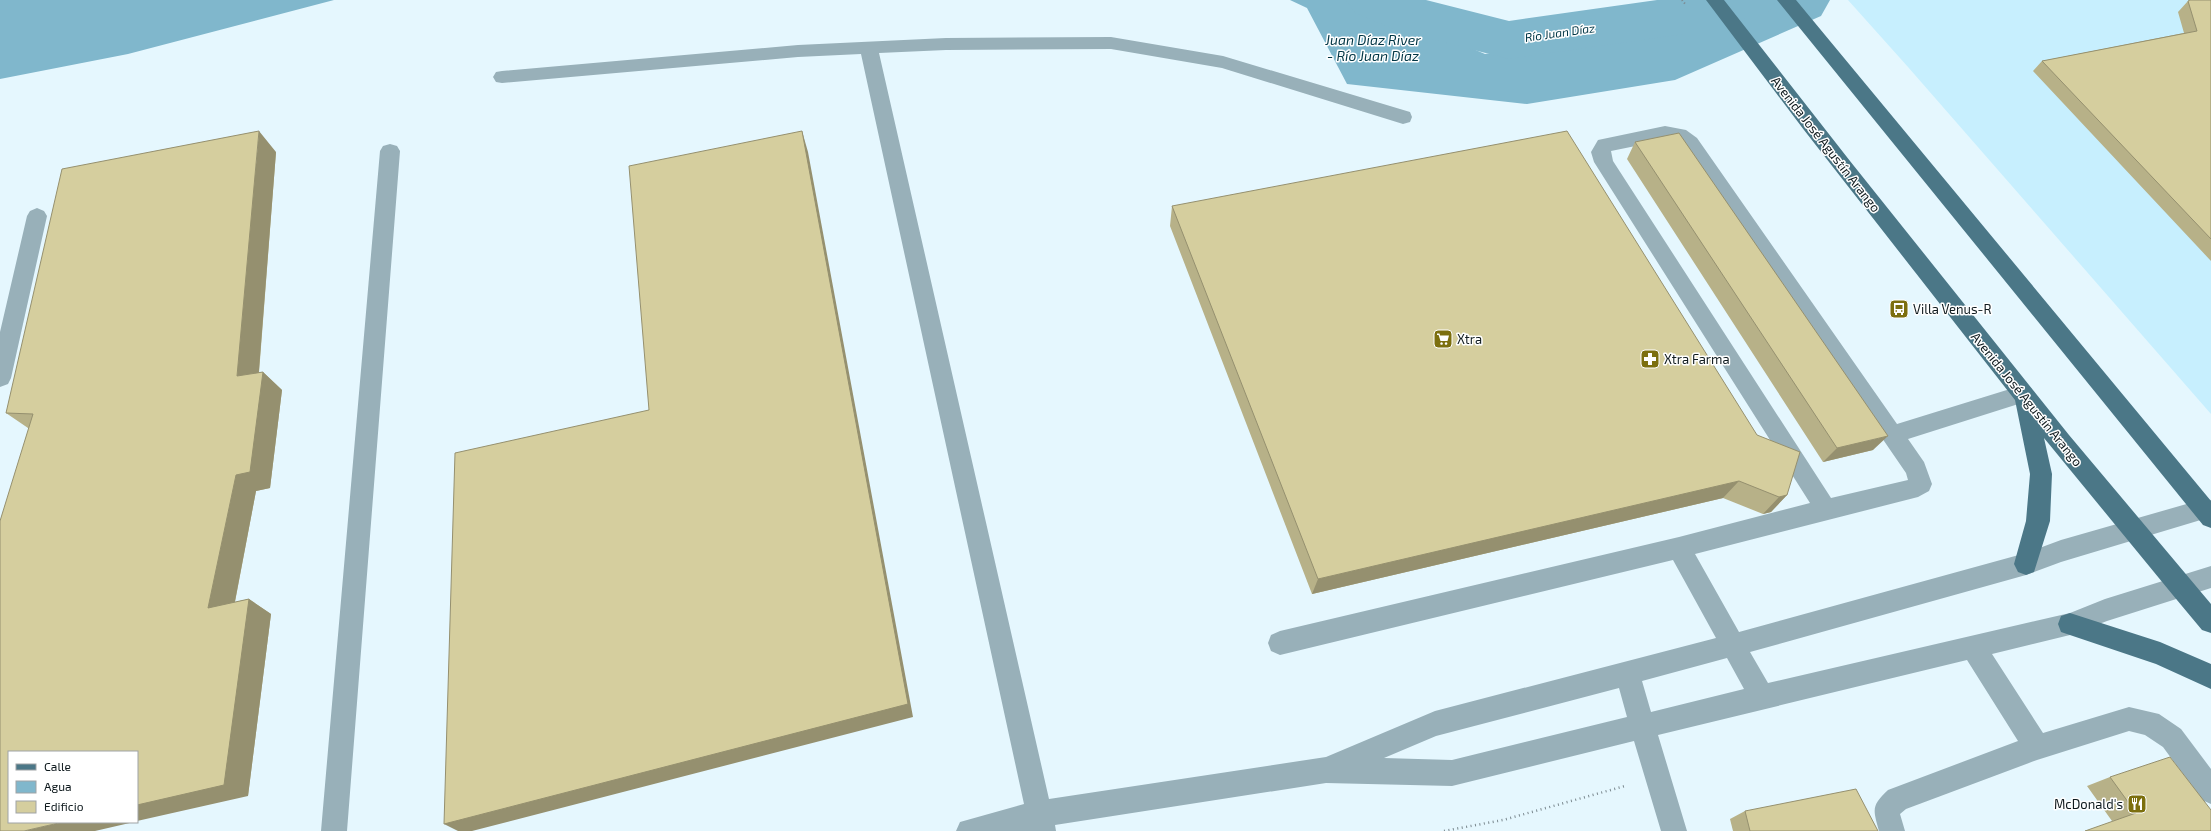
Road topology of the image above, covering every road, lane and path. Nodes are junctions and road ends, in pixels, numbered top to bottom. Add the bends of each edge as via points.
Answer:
1 (1715, 0) edge
2 (1786, 0) edge
3 (869, 49) junction
4 (502, 77) dead end
5 (1403, 117) dead end
6 (390, 152) dead end
7 (37, 216) dead end
8 (0, 378) edge
9 (2023, 394) junction
10 (1891, 435) junction
11 (1826, 509) junction
12 (2209, 512) edge
13 (2132, 531) junction
14 (1679, 548) junction
15 (2026, 564) junction
16 (2211, 577) edge
17 (2181, 588) junction
18 (2211, 622) edge
19 (2070, 624) junction
20 (1280, 643) dead end
21 (1734, 645) junction
22 (1973, 646) junction
23 (1627, 674) junction
24 (2211, 677) edge
25 (1762, 697) junction
26 (1643, 727) junction
27 (2037, 746) junction
28 (1326, 770) junction
29 (1658, 777) junction
30 (2211, 791) edge
31 (1041, 822) edge
32 (334, 831) edge
33 (969, 831) edge
34 (1444, 831) edge
35 (1674, 831) edge
36 (1892, 831) edge

1 - 9 main road, Avenida José Agustín Arango via 1802,115
2 - 12 main road
3 - 4 street via 798,51
3 - 5 street via 946,44 1111,43 1223,62
3 - 31 street
6 - 32 street
7 - 8 street
9 - 10 street
9 - 13 main road, Avenida José Agustín Arango
9 - 15 main road via 2041,474 2038,521
10 - 11 street via 1916,469 1921,484 1910,490
10 - 11 street via 1690,143 1679,135 1665,133 1605,145 1601,152 1604,162
11 - 14 street
12 - 13 street
13 - 15 street via 2061,551
13 - 17 main road, Avenida José Agustín Arango
14 - 20 street
14 - 21 street
15 - 21 street
16 - 17 street
17 - 18 main road, Avenida José Agustín Arango
17 - 19 street via 2105,610
19 - 22 street
19 - 24 main road via 2130,642
21 - 23 street
21 - 25 street
22 - 25 street
22 - 27 street
23 - 26 street
23 - 28 street via 1436,724
25 - 26 street
26 - 28 street via 1452,774
26 - 29 street
27 - 30 street via 2129,719 2150,723 2172,738
27 - 36 street via 1897,799 1886,810
28 - 31 street
29 - 34 path via 1503,820
29 - 35 street
31 - 33 street

